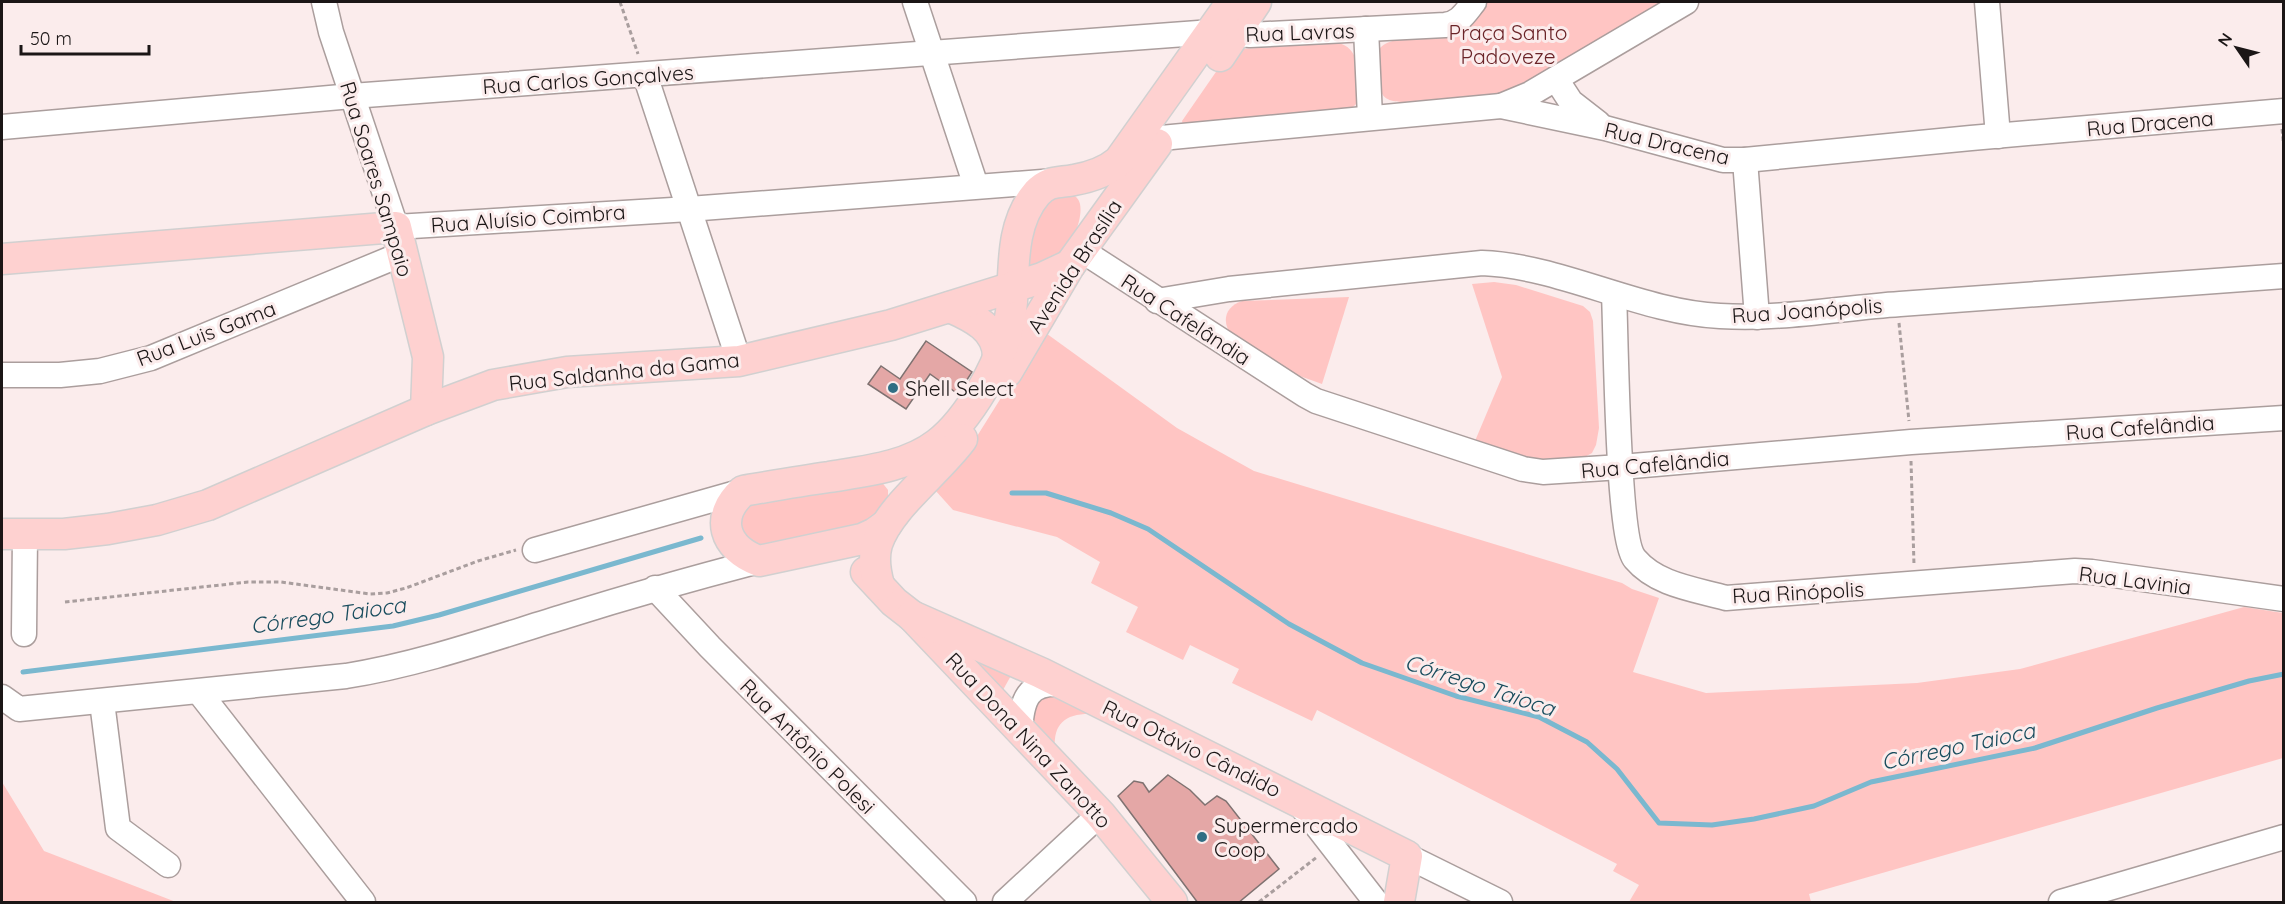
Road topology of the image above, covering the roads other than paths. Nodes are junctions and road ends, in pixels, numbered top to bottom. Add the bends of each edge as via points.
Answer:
1 (324, 2) edge
2 (915, 2) edge
3 (1232, 2) edge
4 (1256, 2) edge
5 (1474, 2) edge
6 (1686, 2) edge
7 (1987, 2) edge
8 (1366, 29) junction
9 (1224, 33) junction
10 (1174, 35) junction
11 (932, 52) junction
12 (1194, 58) junction
13 (645, 75) junction
14 (1556, 79) junction
15 (351, 96) junction
16 (1501, 106) junction
17 (2283, 111) edge
18 (1370, 117) junction
19 (2, 127) edge
20 (1605, 128) junction
21 (1998, 136) junction
22 (1161, 138) junction
23 (1745, 160) junction
24 (1063, 181) junction
25 (976, 186) junction
26 (689, 208) junction
27 (399, 240) junction
28 (1080, 251) junction
29 (2, 259) edge
30 (2283, 276) edge
31 (1012, 287) junction
32 (1228, 290) junction
33 (1614, 294) junction
34 (1157, 301) junction
35 (950, 307) junction
36 (1757, 317) junction
37 (1204, 331) junction
38 (428, 357) junction
39 (998, 357) junction
40 (739, 361) junction
41 (2, 375) edge
42 (476, 390) junction
43 (426, 410) junction
44 (2283, 418) edge
45 (1621, 467) junction
46 (870, 470) junction
47 (743, 490) junction
48 (890, 520) junction
49 (13, 534) edge
50 (822, 547) junction
51 (535, 550) road end
52 (759, 561) junction
53 (879, 585) junction
54 (1915, 585) joint
55 (655, 588) junction
56 (2283, 599) edge
57 (912, 616) junction
58 (24, 634) dead end
59 (1061, 684) junction
60 (199, 692) junction
61 (2, 697) edge
62 (102, 702) junction
63 (1020, 730) junction
64 (1298, 801) junction
65 (1100, 814) junction
66 (1370, 837) junction
67 (2283, 837) edge
68 (1407, 856) junction
69 (168, 865) dead end
70 (1354, 874) junction
71 (363, 903) edge
72 (964, 903) edge
73 (1005, 903) edge
74 (1172, 903) edge
75 (1376, 903) edge
76 (1399, 903) edge
77 (1500, 903) edge
78 (2061, 903) edge

1 - 15 street, Rua Soares Sampaio
2 - 11 street
3 - 9 main road, Avenida Brasília
4 - 9 main road, Avenida Brasília
5 - 8 street, Rua Lavras via 1454,24
6 - 14 street
7 - 21 street
8 - 9 street, Rua Lavras
8 - 18 street, Rua Lavras
9 - 10 street, Rua Carlos Gonçalves
9 - 12 main road, Avenida Brasília
9 - 22 main road, Avenida Brasília
10 - 11 street, Rua Carlos Gonçalves
10 - 12 street
11 - 13 street, Rua Carlos Gonçalves
11 - 25 street
12 - 24 main road, Avenida Brasília via 1119,161 1097,174
13 - 15 street, Rua Carlos Gonçalves
13 - 26 street
14 - 16 street
14 - 20 street via 1571,102
15 - 19 street, Rua Carlos Gonçalves
15 - 27 street, Rua Soares Sampaio
16 - 18 street, Rua Dracena
16 - 20 street, Rua Dracena
17 - 21 street, Rua Dracena
18 - 22 street, Rua Dracena
20 - 23 street, Rua Dracena via 1723,160
21 - 23 street, Rua Dracena
22 - 28 main road, Avenida Brasília
23 - 36 street
24 - 25 street, Rua Aluísio Coimbra
24 - 28 main road via 1083,190 1091,202
24 - 31 main road, Avenida Brasília via 1037,194 1024,217 1017,237
25 - 26 street, Rua Aluísio Coimbra
26 - 27 street, Rua Aluísio Coimbra
26 - 40 street
27 - 29 main road, Rua Aluísio Coimbra
27 - 38 main road, Rua Soares Sampaio
27 - 41 street, Rua Luis Gama via 152,358 100,371
28 - 31 main road, Rua Saldanha da Gama via 1042,278
28 - 34 street, Rua Cafelândia
28 - 48 main road, Avenida Brasília via 966,434
30 - 36 street, Rua Joanópolis
31 - 35 main road, Rua Saldanha da Gama
31 - 39 main road, Avenida Brasília via 1011,315
32 - 33 street, Rua Joanópolis via 1482,263 1513,266
32 - 34 street, Rua Joanópolis
32 - 37 street via 1208,311
33 - 36 street, Rua Joanópolis via 1687,312
33 - 45 street, Rua Rinópolis
34 - 37 street, Rua Cafelândia
35 - 39 main road via 990,332
35 - 40 main road, Rua Saldanha da Gama
37 - 45 street, Rua Cafelândia via 1316,400 1523,469 1544,472
38 - 42 main road, Rua Soares Sampaio via 440,374
38 - 43 main road, Rua Soares Sampaio
39 - 46 main road, Avenida Brasília via 973,403 942,440 918,455
40 - 42 main road, Rua Saldanha da Gama via 567,372
42 - 43 main road, Rua Saldanha da Gama
43 - 49 main road, Rua Saldanha da Gama via 208,505 108,529
44 - 45 street, Rua Cafelândia via 1911,442
45 - 54 street, Rua Rinópolis via 1632,556 1643,568 1674,584 1726,598
46 - 47 main road, Avenida Brasília
46 - 48 main road via 882,476 895,492 897,502
47 - 51 street
47 - 52 main road via 731,505 726,527 732,544
48 - 50 main road via 867,537
48 - 53 main road via 877,544
49 - 58 street
50 - 52 main road
50 - 53 main road, Rua Dona Nina Zanotto via 842,554
52 - 55 street
53 - 57 main road, Rua Dona Nina Zanotto
54 - 56 street, Rua Lavinia via 2092,572
55 - 60 street via 385,670
55 - 72 street, Rua Antônio Polesi
57 - 59 main road, Rua Otávio Cândido
57 - 63 main road, Rua Dona Nina Zanotto
59 - 63 street via 1047,683 1025,698
59 - 64 main road, Rua Otávio Cândido
60 - 62 street
60 - 71 street
61 - 62 street via 19,709
62 - 69 street via 118,828
63 - 65 main road, Rua Dona Nina Zanotto
64 - 66 main road, Rua Otávio Cândido
64 - 70 street
65 - 73 street
65 - 74 main road, Rua Dona Nina Zanotto
66 - 68 main road, Rua Otávio Cândido
66 - 70 street
67 - 78 street
68 - 76 main road
68 - 77 street, Rua Otávio Cândido
70 - 75 street

